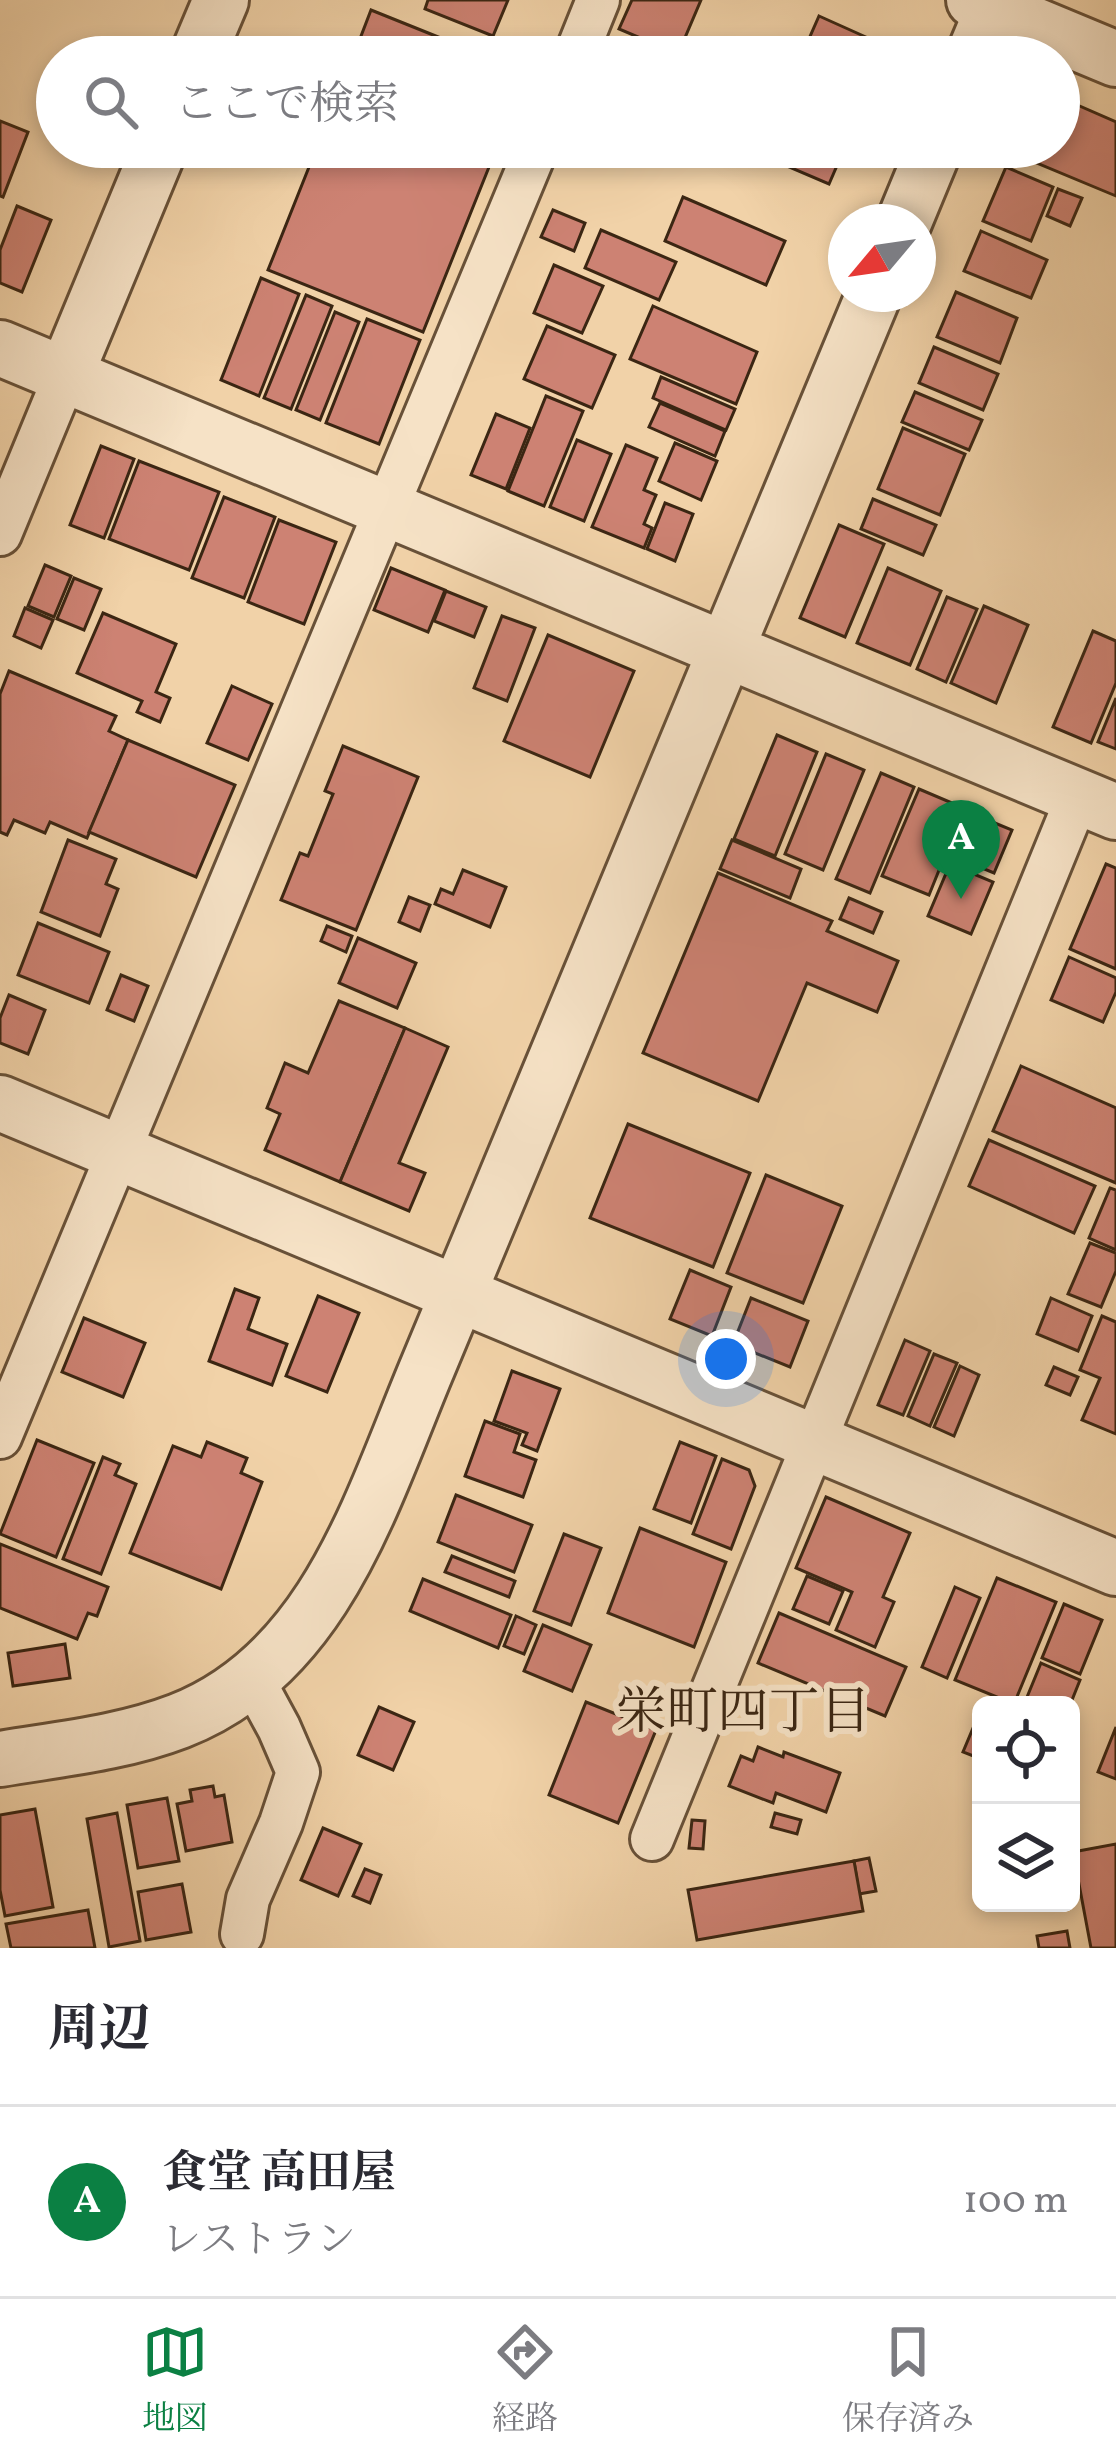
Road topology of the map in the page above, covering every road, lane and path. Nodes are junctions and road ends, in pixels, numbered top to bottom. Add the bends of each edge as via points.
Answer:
1 (221, 0) edge
2 (598, 0) edge
3 (984, 16) edge
4 (206, 36) edge
5 (583, 36) edge
6 (1045, 36) edge
7 (1080, 47) edge
8 (1116, 59) edge
9 (151, 168) edge
10 (528, 168) edge
11 (926, 168) edge
12 (911, 204) edge
13 (867, 312) edge
14 (0, 348) edge
15 (66, 374) junction
16 (386, 510) junction
17 (0, 535) edge
18 (726, 651) junction
19 (1097, 804) edge
20 (0, 1103) edge
21 (119, 1153) junction
22 (458, 1294) junction
23 (0, 1437) edge
24 (813, 1442) junction
25 (1116, 1568) edge
26 (253, 1680) junction
27 (0, 1759) edge
28 (652, 1839) dead end
29 (242, 1934) dead end

1 - 4 street
2 - 5 street
3 - 6 street
7 - 8 street
9 - 15 street
10 - 16 street
11 - 12 street
13 - 18 street
14 - 15 street
15 - 16 street
15 - 17 street
16 - 18 street
16 - 21 street
18 - 19 street
18 - 22 street
19 - 24 street
20 - 21 street
21 - 22 street
21 - 23 street
22 - 24 street
22 - 26 street via 332,1586
24 - 25 street
24 - 28 street
26 - 27 street via 148,1732
26 - 29 street via 298,1772

